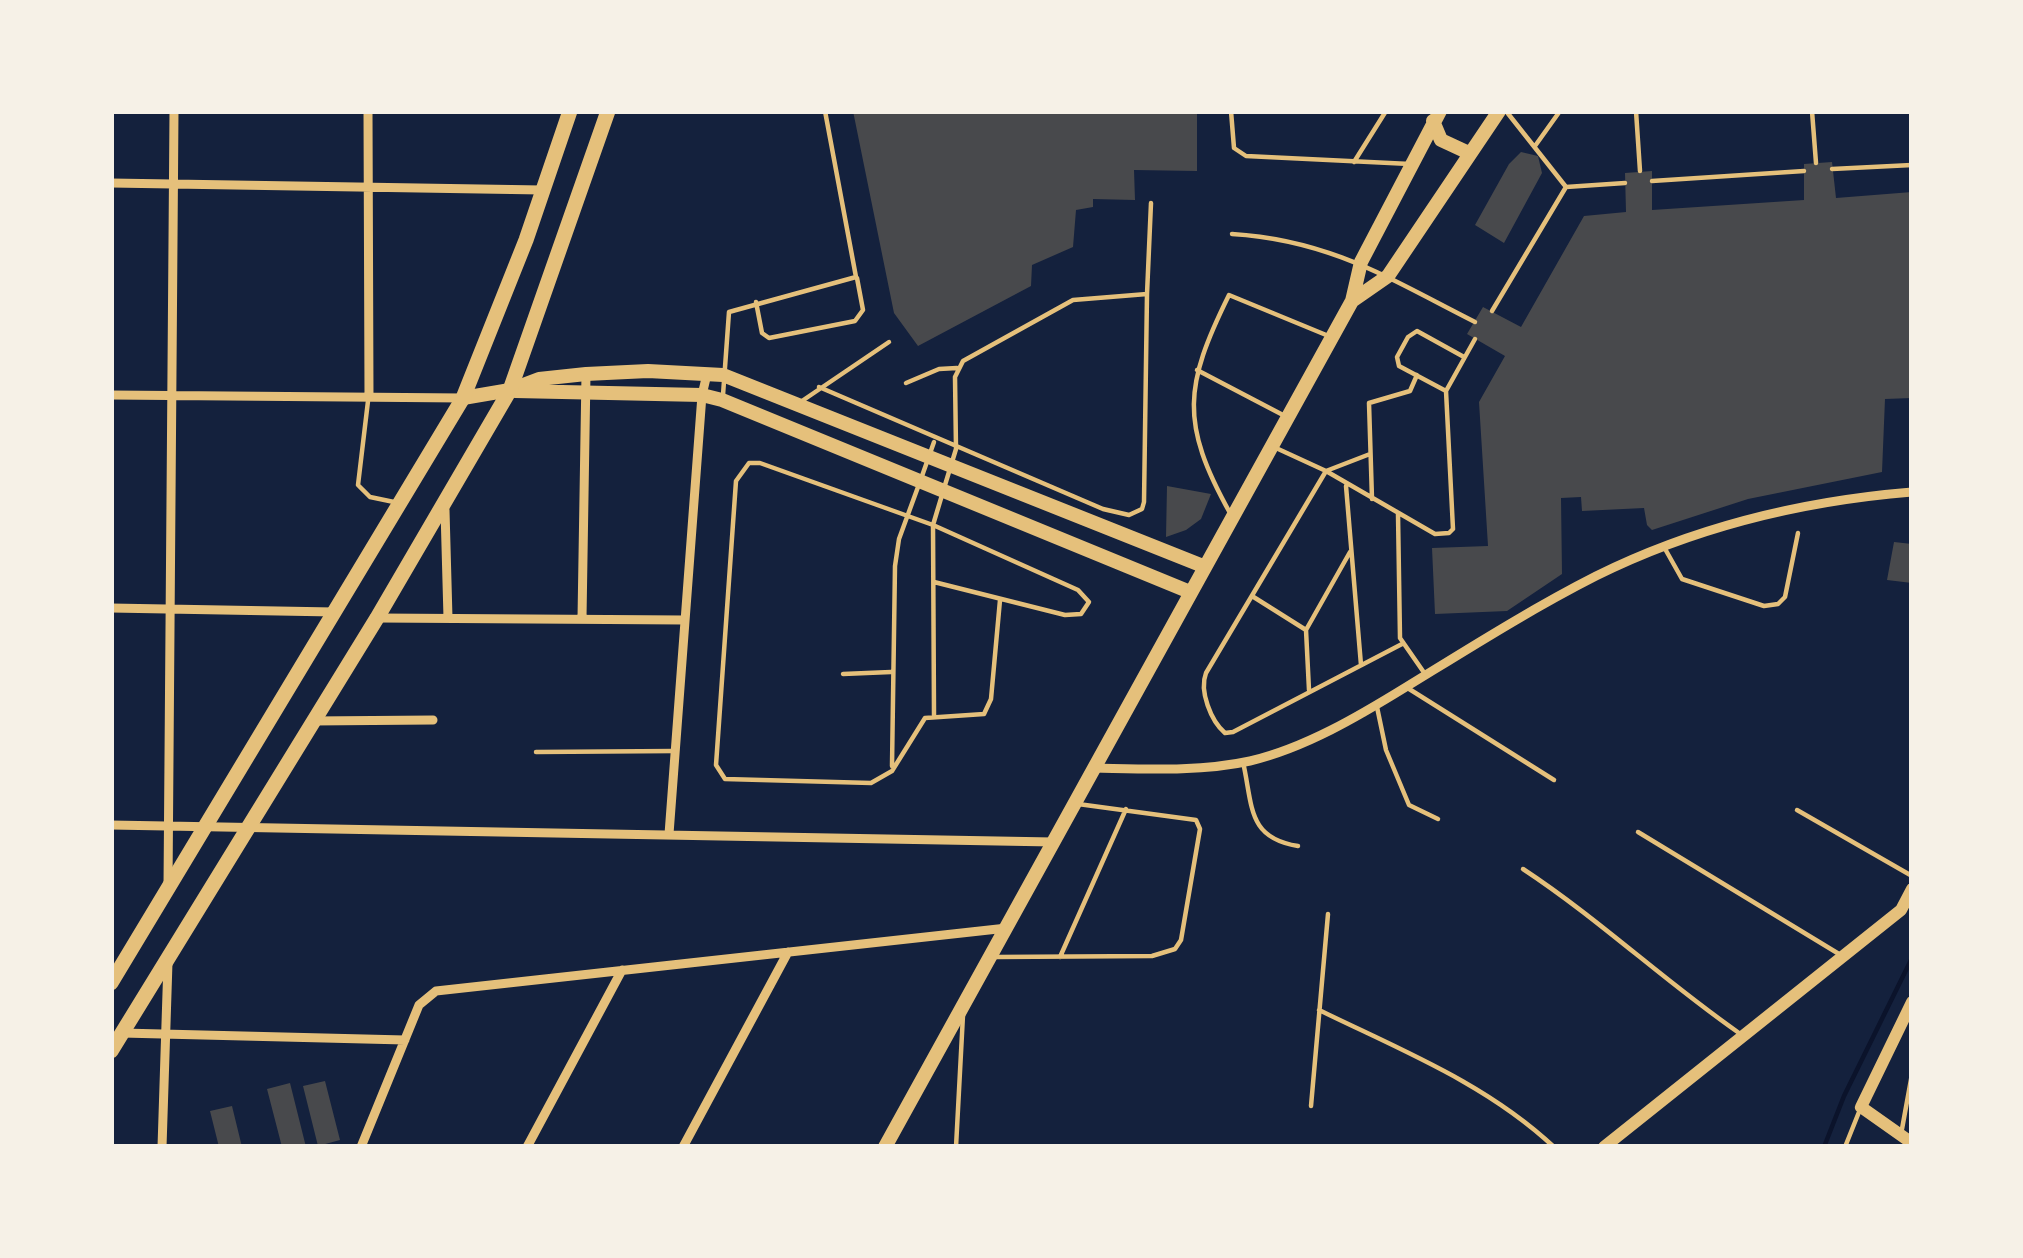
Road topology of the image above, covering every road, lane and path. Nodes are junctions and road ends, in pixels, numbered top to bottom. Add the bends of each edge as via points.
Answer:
1 (174, 111) edge
2 (368, 111) edge
3 (570, 111) edge
4 (608, 111) edge
5 (825, 111) edge
6 (1232, 111) edge
7 (1386, 111) edge
8 (1502, 111) edge
9 (1560, 111) edge
10 (1636, 111) edge
11 (1812, 111) edge
12 (1436, 116) edge
13 (1535, 146) junction
14 (1469, 153) junction
15 (1354, 162) junction
16 (1411, 164) junction
17 (1816, 164) dead end
18 (1912, 164) edge
19 (1832, 169) dead end
20 (1640, 171) dead end
21 (1804, 171) dead end
22 (1652, 181) dead end
23 (1625, 183) dead end
24 (111, 184) edge
25 (174, 185) junction
26 (368, 187) junction
27 (1566, 187) junction
28 (542, 190) junction
29 (1151, 203) dead end
30 (1232, 234) dead end
31 (1361, 262) junction
32 (1388, 276) junction
33 (856, 277) junction
34 (1147, 294) junction
35 (1352, 301) junction
36 (756, 302) junction
37 (1492, 311) dead end
38 (1474, 322) dead end
39 (1330, 337) junction
40 (1475, 339) dead end
41 (889, 342) dead end
42 (1465, 357) junction
43 (958, 368) junction
44 (1197, 370) junction
45 (586, 374) junction
46 (715, 374) junction
47 (1417, 375) junction
48 (906, 383) dead end
49 (819, 387) junction
50 (510, 390) junction
51 (1446, 391) junction
52 (111, 395) edge
53 (585, 395) junction
54 (702, 395) junction
55 (172, 396) junction
56 (369, 398) junction
57 (463, 398) junction
58 (722, 400) junction
59 (798, 404) junction
60 (1286, 416) junction
61 (935, 439) junction
62 (1270, 446) junction
63 (956, 449) junction
64 (1370, 454) junction
65 (928, 458) junction
66 (952, 467) junction
67 (1326, 471) junction
68 (920, 480) junction
69 (1346, 483) junction
70 (943, 490) junction
71 (1912, 492) edge
72 (1372, 499) junction
73 (399, 503) junction
74 (445, 505) junction
75 (1398, 514) junction
76 (906, 515) junction
77 (1232, 517) junction
78 (933, 525) junction
79 (1798, 533) dead end
80 (1664, 547) junction
81 (1350, 552) junction
82 (1203, 566) junction
83 (934, 582) junction
84 (1190, 592) junction
85 (1252, 596) junction
86 (1000, 600) junction
87 (111, 608) edge
88 (170, 610) junction
89 (334, 612) junction
90 (376, 618) junction
91 (448, 618) junction
92 (582, 618) junction
93 (684, 620) junction
94 (1306, 630) junction
95 (1402, 644) junction
96 (1361, 665) junction
97 (892, 672) junction
98 (843, 674) dead end
99 (1426, 676) junction
100 (1406, 687) junction
101 (1309, 692) junction
102 (1377, 707) junction
103 (934, 715) junction
104 (433, 720) dead end
105 (312, 721) junction
106 (675, 751) junction
107 (536, 752) dead end
108 (1243, 762) junction
109 (1095, 768) junction
110 (892, 772) junction
111 (1554, 780) dead end
112 (1076, 804) junction
113 (1126, 809) junction
114 (1797, 810) dead end
115 (1438, 819) dead end
116 (111, 825) edge
117 (169, 826) junction
118 (205, 826) junction
119 (245, 826) junction
120 (1638, 832) dead end
121 (669, 834) junction
122 (1055, 842) junction
123 (1298, 846) dead end
124 (1523, 869) dead end
125 (1912, 876) edge
126 (168, 888) junction
127 (1912, 889) edge
128 (1328, 914) dead end
129 (1907, 916) edge
130 (1006, 928) junction
131 (788, 952) junction
132 (168, 956) junction
133 (991, 957) junction
134 (1060, 957) junction
135 (1844, 957) junction
136 (622, 970) junction
137 (111, 982) edge
138 (1912, 1002) edge
139 (964, 1005) junction
140 (1319, 1010) junction
141 (122, 1033) junction
142 (166, 1034) junction
143 (1743, 1036) junction
144 (405, 1040) junction
145 (111, 1051) edge
146 (1912, 1074) edge
147 (1310, 1106) dead end
148 (1861, 1107) junction
149 (1906, 1139) edge
150 (162, 1147) edge
151 (361, 1147) edge
152 (527, 1147) edge
153 (683, 1147) edge
154 (885, 1147) edge
155 (956, 1147) edge
156 (1555, 1147) edge
157 (1604, 1147) edge
158 (1845, 1147) edge

1 - 25 street
2 - 26 street
3 - 28 main road
4 - 50 main road
5 - 33 lane
6 - 15 lane via 1240,153
7 - 15 lane
8 - 13 lane
8 - 14 main road
9 - 13 lane
10 - 20 lane
11 - 17 lane
12 - 14 main road via 1442,140
12 - 16 main road
13 - 27 lane
14 - 32 main road
15 - 16 lane
16 - 31 main road
18 - 19 lane
21 - 22 lane
23 - 27 lane
24 - 25 street
25 - 26 street
25 - 55 street
26 - 28 street
26 - 56 street
27 - 37 lane
28 - 57 main road
29 - 34 lane
30 - 31 lane
31 - 32 lane
31 - 35 main road
32 - 35 main road
32 - 38 lane
33 - 36 lane
33 - 36 lane via 863,310 855,321 770,338
34 - 43 lane via 1073,300
34 - 63 lane via 1142,509 1103,509
35 - 39 main road
36 - 46 lane via 727,318
39 - 44 lane via 1229,295
39 - 60 main road
40 - 42 lane
41 - 49 lane
42 - 47 lane via 1414,332 1397,362
42 - 51 lane
43 - 48 lane
43 - 63 lane
44 - 60 lane
44 - 77 lane via 1195,436
45 - 46 main road
45 - 50 main road
45 - 53 street
46 - 54 street
46 - 58 lane
46 - 59 main road
47 - 51 lane
47 - 64 lane via 1410,392 1369,403
49 - 59 lane
49 - 61 lane
50 - 53 main road
50 - 57 main road
50 - 74 main road
51 - 75 lane via 1453,529 1435,535
52 - 55 street
53 - 54 main road
53 - 92 street
54 - 58 main road
54 - 93 street
55 - 56 street
55 - 88 street
56 - 57 street
56 - 73 lane via 358,485 370,497
57 - 73 main road
58 - 68 main road
59 - 65 main road
60 - 62 main road
61 - 63 lane
61 - 65 lane
62 - 67 lane
62 - 77 main road
63 - 66 lane
64 - 67 lane
64 - 72 lane
65 - 66 main road
65 - 68 lane
66 - 70 lane
66 - 82 main road
67 - 69 lane
67 - 85 lane
68 - 70 main road
68 - 76 lane
69 - 72 lane
69 - 81 lane
70 - 78 lane
70 - 84 main road
71 - 80 street via 1802,506
72 - 75 lane
73 - 89 main road
74 - 90 main road
74 - 91 street
75 - 95 lane
76 - 78 lane
76 - 97 lane via 895,566
76 - 110 lane via 760,463 742,470 716,765 734,782 859,784
77 - 82 main road
78 - 83 lane
78 - 86 lane via 1089,602 1081,614 1065,615
79 - 80 lane via 1785,597 1764,606 1682,579
80 - 99 street via 1552,600
81 - 94 lane
81 - 96 lane
82 - 84 main road
83 - 86 lane
83 - 103 lane
84 - 109 main road
85 - 94 lane
85 - 101 lane via 1203,681 1217,726 1233,733
86 - 103 lane via 988,709
87 - 88 street
88 - 89 street
88 - 117 street
89 - 118 main road
90 - 91 street
90 - 105 main road
91 - 92 street
92 - 93 street
93 - 106 street
94 - 101 lane
95 - 96 lane
95 - 99 lane
96 - 101 lane
97 - 98 lane
97 - 110 lane
99 - 100 street
100 - 102 street
100 - 111 lane
102 - 108 street
102 - 115 lane via 1409,805
103 - 110 lane via 918,725
104 - 105 street
105 - 119 main road
106 - 107 lane
106 - 121 street
108 - 109 street
108 - 123 lane via 1262,834
109 - 112 main road
112 - 113 lane
112 - 122 main road
113 - 134 lane
113 - 134 lane via 1196,820 1200,829 1181,940 1152,956
114 - 125 lane
116 - 117 street
117 - 118 street
117 - 126 street
118 - 119 street
118 - 126 main road
119 - 121 street
119 - 132 main road
120 - 135 lane
121 - 122 street
122 - 130 main road
124 - 143 lane
126 - 137 main road
127 - 129 street
128 - 140 lane
129 - 135 street
130 - 131 street
130 - 133 main road
131 - 136 street
131 - 153 street
132 - 141 main road
132 - 142 street
133 - 134 lane
133 - 139 main road
135 - 143 street
136 - 144 street via 443,989 426,996
136 - 152 street
138 - 148 street
139 - 154 main road
139 - 155 lane
140 - 147 lane
140 - 156 lane via 1463,1080 1520,1114
141 - 142 street
141 - 145 main road
142 - 144 street
142 - 150 street
143 - 157 street
144 - 151 street
146 - 149 lane
148 - 149 street
148 - 158 lane

